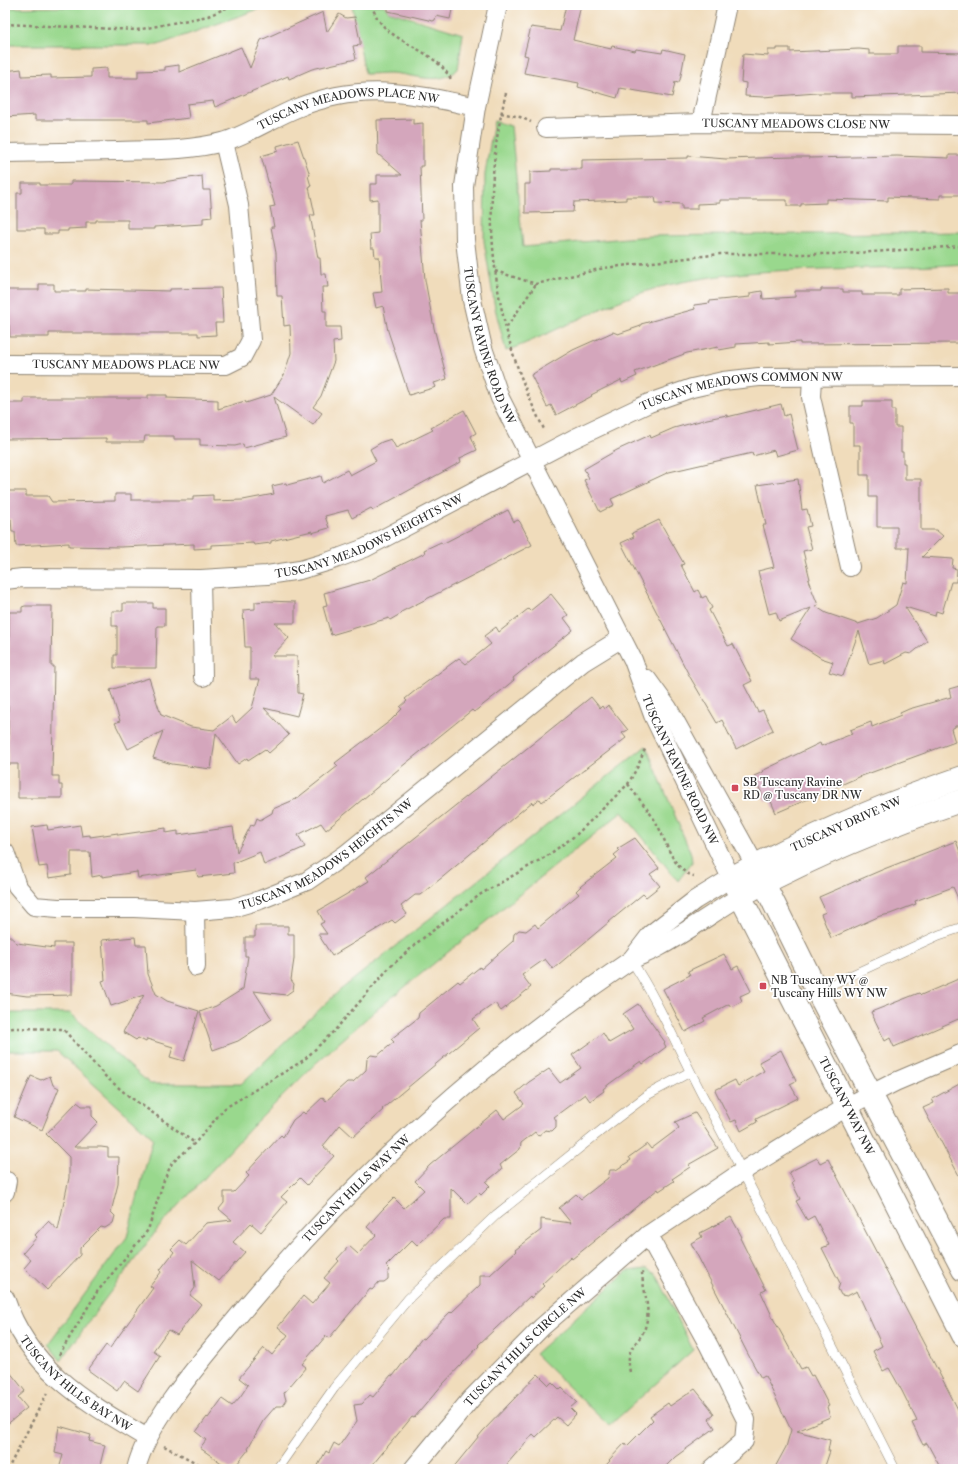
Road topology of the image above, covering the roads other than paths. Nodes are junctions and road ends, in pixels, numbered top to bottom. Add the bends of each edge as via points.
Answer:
1 (498, 5) edge
2 (727, 5) edge
3 (476, 107) junction
4 (701, 123) junction
5 (963, 124) edge
6 (546, 128) road end
7 (224, 142) junction
8 (5, 153) edge
9 (5, 364) edge
10 (963, 376) edge
11 (812, 377) junction
12 (532, 460) junction
13 (850, 567) dead end
14 (201, 579) junction
15 (5, 580) edge
16 (622, 638) junction
17 (633, 660) junction
18 (203, 677) dead end
19 (963, 777) edge
20 (963, 800) edge
21 (5, 852) edge
22 (759, 875) junction
23 (736, 887) junction
24 (195, 911) junction
25 (963, 927) edge
26 (631, 960) junction
27 (196, 967) dead end
28 (818, 991) junction
29 (963, 1053) edge
30 (690, 1072) junction
31 (870, 1093) junction
32 (848, 1106) junction
33 (743, 1170) junction
34 (648, 1235) junction
35 (963, 1270) edge
36 (5, 1298) edge
37 (963, 1335) edge
38 (147, 1438) junction
39 (136, 1469) edge
40 (277, 1469) edge
41 (413, 1469) edge
42 (712, 1469) edge
43 (895, 1469) edge

1 - 3 street, TUSCANY RAVINE ROAD NW
2 - 4 street, TUSCANY MEADOWS CLOSE NW
3 - 7 street, TUSCANY MEADOWS PLACE NW via 414,94 353,93 296,108
3 - 12 street, TUSCANY RAVINE ROAD NW via 464,186 465,240 472,300 483,348 500,398
4 - 5 street, TUSCANY MEADOWS CLOSE NW
4 - 6 street
7 - 8 street, TUSCANY MEADOWS PLACE NW via 182,150
7 - 9 street, TUSCANY MEADOWS PLACE NW via 239,205 249,316 250,340 242,357 226,365
10 - 11 street, TUSCANY MEADOWS COMMON NW
11 - 12 street, TUSCANY MEADOWS COMMON NW via 738,379 692,388 649,403
11 - 13 street via 811,397
12 - 14 street, TUSCANY MEADOWS HEIGHTS NW via 365,548 330,561 300,570 267,575
12 - 16 street, TUSCANY RAVINE ROAD NW
14 - 15 street, TUSCANY MEADOWS HEIGHTS NW
14 - 18 street
16 - 17 street, TUSCANY RAVINE ROAD NW
16 - 24 street, TUSCANY MEADOWS HEIGHTS NW via 583,662 346,854 307,880 260,900 232,908
17 - 22 street, TUSCANY RAVINE ROAD NW via 668,708
17 - 23 street, TUSCANY RAVINE ROAD NW via 653,715
19 - 22 street, TUSCANY DRIVE NW via 880,807 830,829
20 - 22 street, TUSCANY DRIVE NW via 835,850
21 - 24 street, TUSCANY MEADOWS HEIGHTS NW via 17,886 34,906
22 - 23 street, TUSCANY DRIVE NW
22 - 28 street
23 - 26 street, TUSCANY HILLS WAY NW via 695,900 651,934
23 - 32 street, TUSCANY WAY NW
24 - 27 street
25 - 28 lane via 939,935
26 - 30 lane
26 - 38 street, TUSCANY HILLS WAY NW via 543,1022 476,1076 379,1162 293,1251 254,1296 181,1389
28 - 31 street
29 - 31 street, TUSCANY HILLS CIRCLE NW
30 - 33 lane
30 - 40 lane via 649,1094 508,1205 414,1293 334,1388
31 - 32 street, TUSCANY HILLS CIRCLE NW
31 - 35 street
32 - 33 street, TUSCANY HILLS CIRCLE NW
32 - 37 street, TUSCANY WAY NW
33 - 34 street, TUSCANY HILLS CIRCLE NW
33 - 43 lane
34 - 41 street, TUSCANY HILLS CIRCLE NW via 542,1327 471,1399
34 - 42 street via 746,1420 744,1441
36 - 38 street, TUSCANY HILLS BAY NW via 27,1343 53,1375 80,1397
38 - 39 street, TUSCANY HILLS WAY NW

